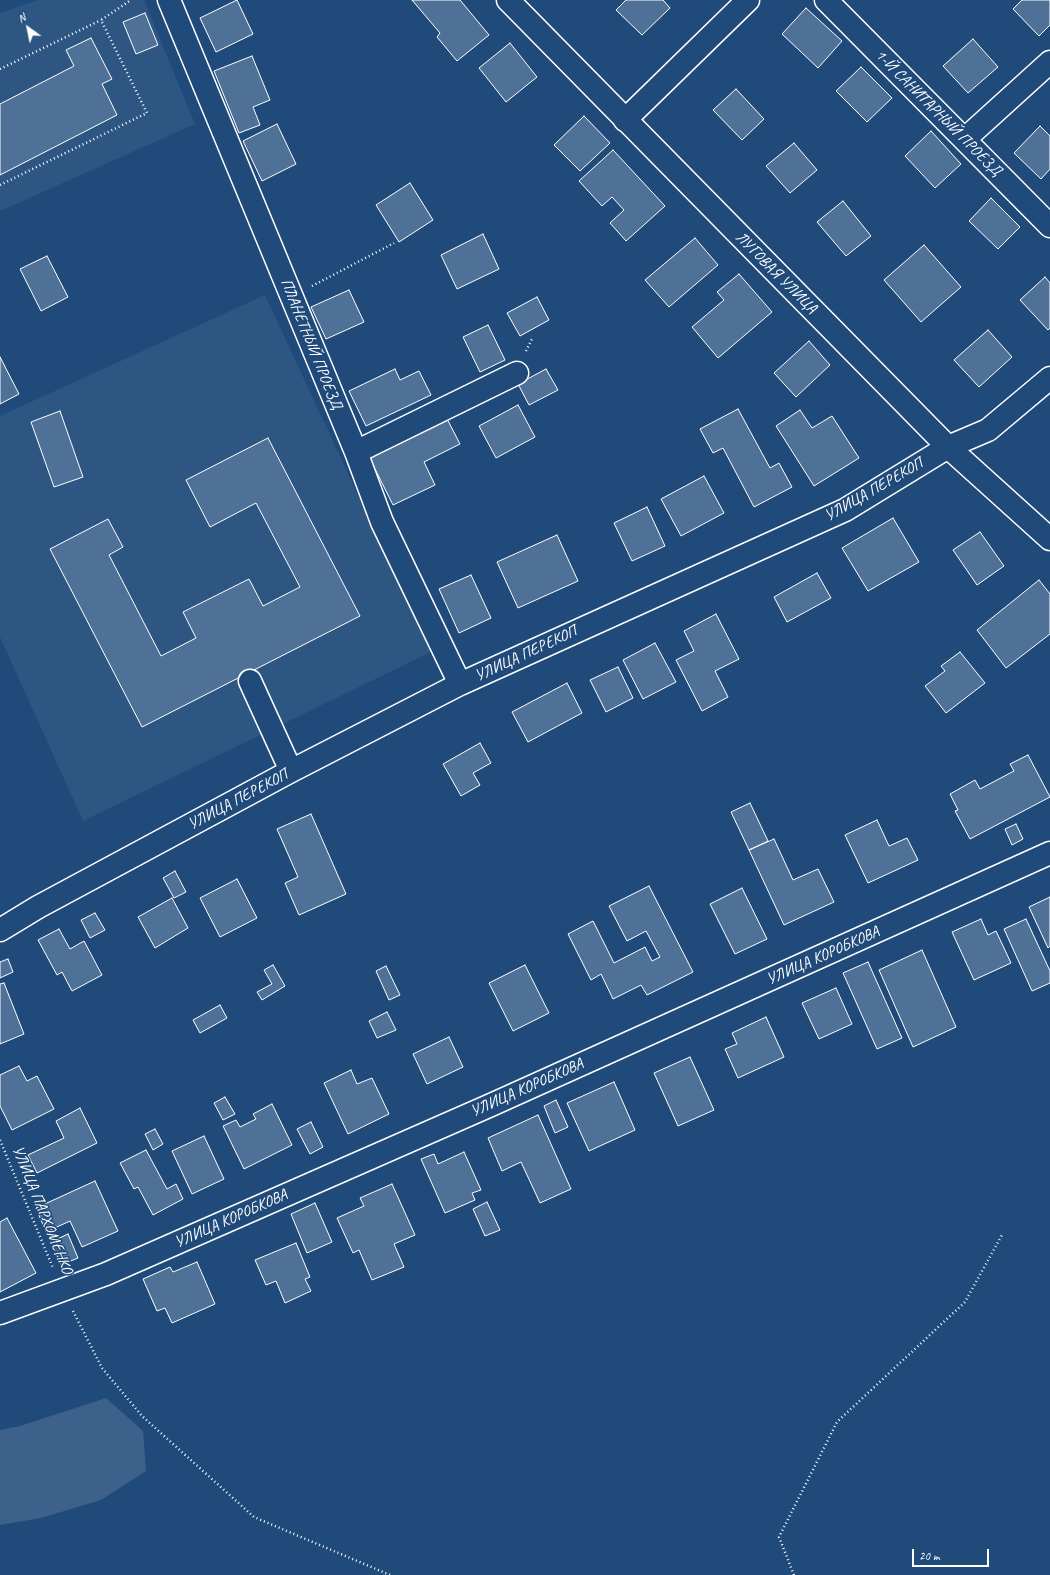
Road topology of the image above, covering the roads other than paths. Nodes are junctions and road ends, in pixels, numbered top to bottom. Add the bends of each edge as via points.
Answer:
1 (169, 0) edge
2 (508, 0) edge
3 (748, 0) edge
4 (826, 0) edge
5 (1050, 62) edge
6 (625, 120) junction
7 (965, 139) junction
8 (1050, 226) edge
9 (517, 373) dead end
10 (1050, 378) edge
11 (948, 447) junction
12 (356, 452) junction
13 (1050, 539) edge
14 (250, 681) dead end
15 (460, 684) junction
16 (291, 771) junction
17 (1050, 853) edge
18 (0, 930) edge
19 (0, 1313) edge

1 - 12 street, ПЛАНЕТНЫЙ ПРОЕЗД
2 - 6 street, ЛУГОВАЯ УЛИЦА
3 - 6 street
4 - 7 street, 1-Й САНИТАРНЫЙ ПРОЕЗД
5 - 7 street
6 - 11 street, ЛУГОВАЯ УЛИЦА
7 - 8 street, 1-Й САНИТАРНЫЙ ПРОЕЗД
9 - 12 street
10 - 11 street, УЛИЦА ПЕРЕКОП via 988,430
11 - 13 street, ЛУГОВАЯ УЛИЦА
11 - 15 street, УЛИЦА ПЕРЕКОП via 845,510
12 - 15 street, ПЛАНЕТНЫЙ ПРОЕЗД via 382,522
14 - 16 street
15 - 16 street, УЛИЦА ПЕРЕКОП
16 - 18 street, УЛИЦА ПЕРЕКОП
17 - 19 street, УЛИЦА КОРОБКОВА via 492,1105 106,1274

